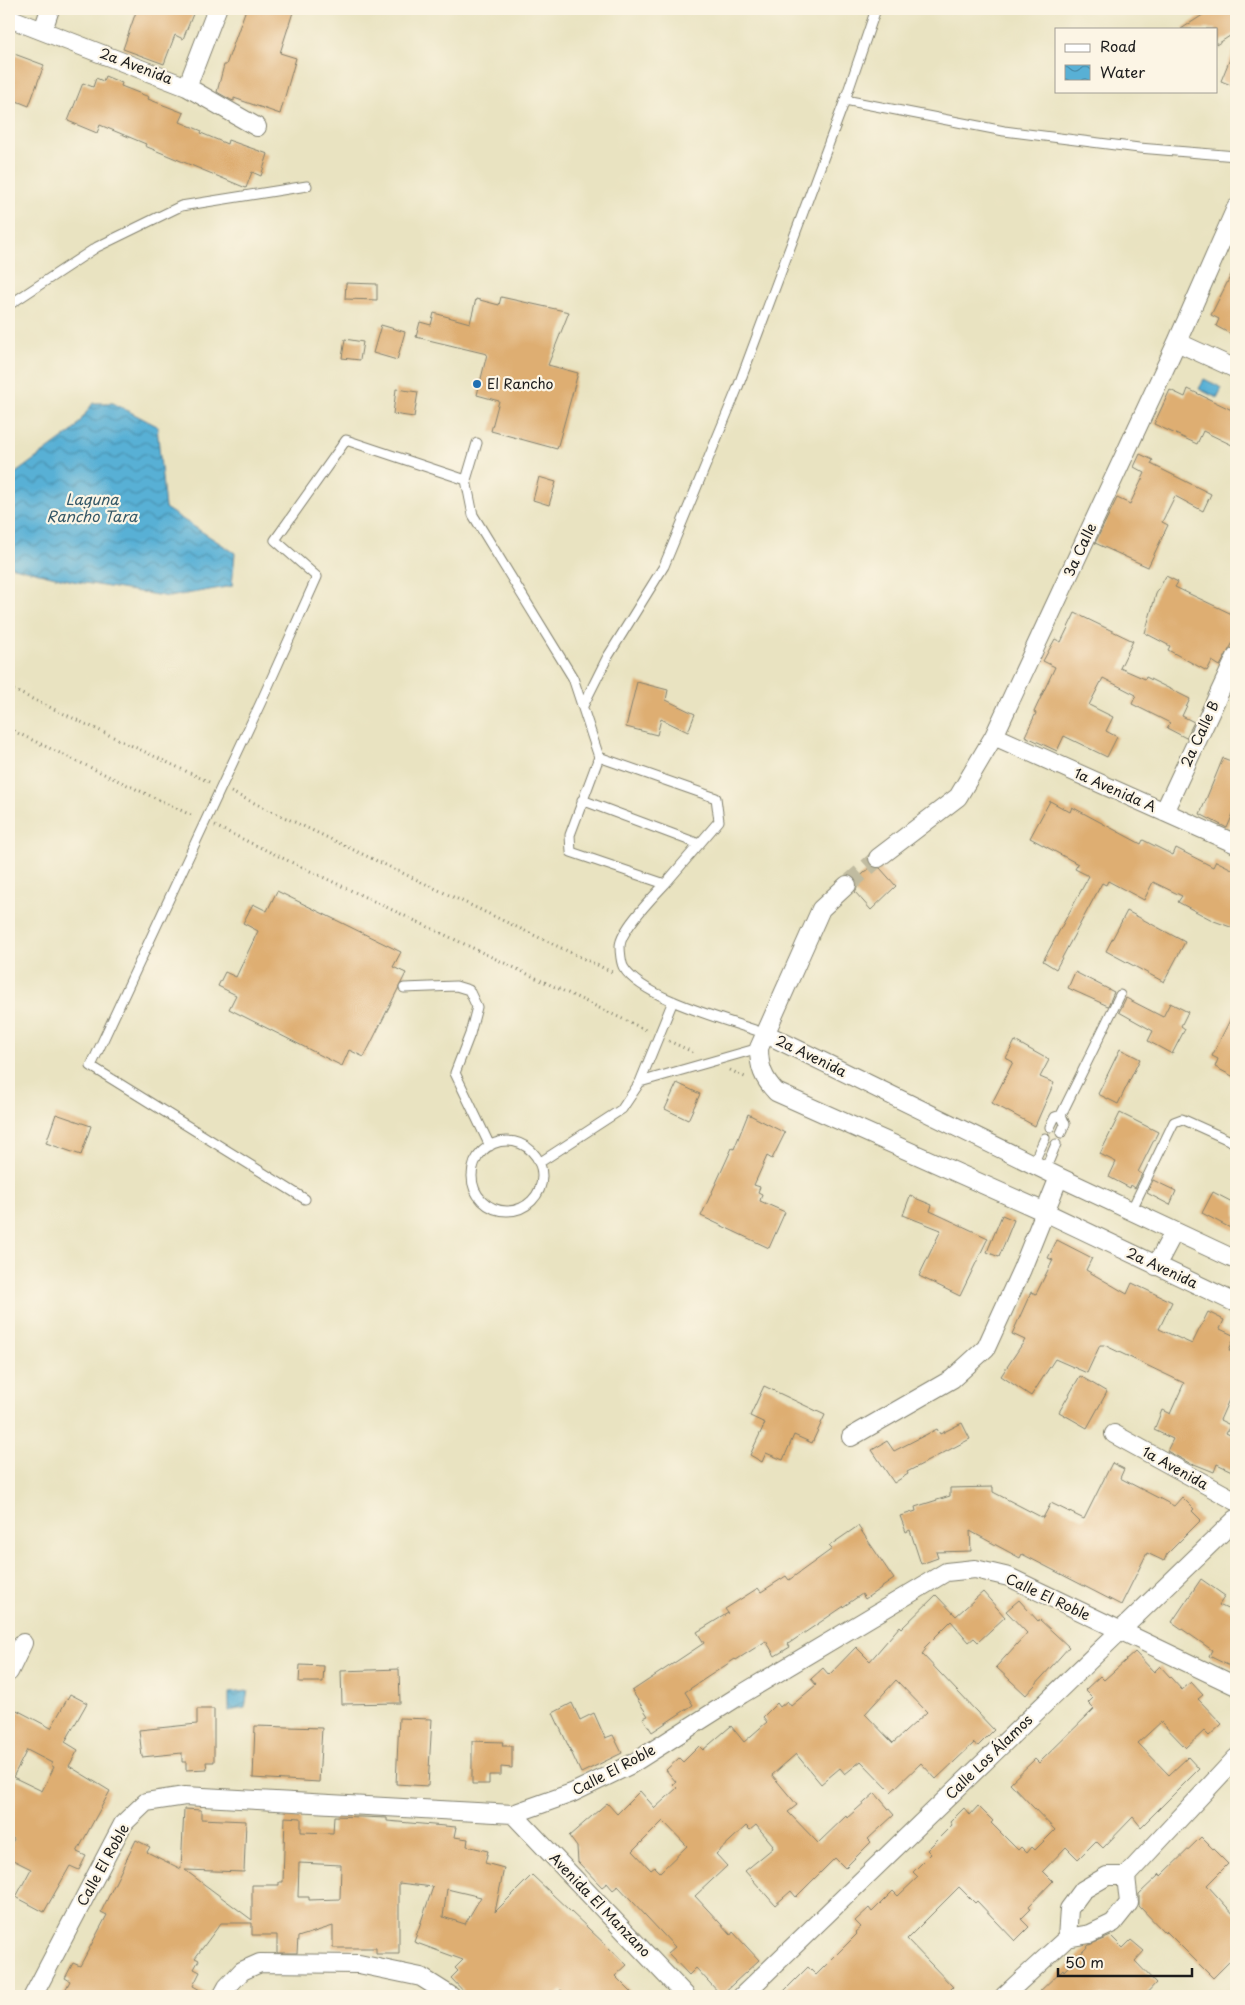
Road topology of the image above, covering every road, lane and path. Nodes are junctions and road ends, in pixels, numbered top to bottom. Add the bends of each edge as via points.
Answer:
1 (50, 9) edge
2 (217, 9) edge
3 (876, 9) edge
4 (9, 18) edge
5 (43, 30) junction
6 (187, 87) junction
7 (845, 100) junction
8 (257, 127) dead end
9 (1236, 156) edge
10 (307, 186) dead end
11 (1236, 208) edge
12 (9, 305) edge
13 (1178, 342) junction
14 (1236, 369) edge
15 (478, 444) dead end
16 (466, 480) junction
17 (1236, 657) edge
18 (9, 688) edge
19 (583, 706) junction
20 (9, 729) edge
21 (994, 736) junction
22 (599, 757) junction
23 (215, 785) dead end
24 (224, 789) dead end
25 (582, 800) junction
26 (1164, 812) junction
27 (198, 818) dead end
28 (207, 823) dead end
29 (699, 844) junction
30 (1236, 844) edge
31 (878, 858) tunnel mouth
32 (665, 884) junction
33 (847, 885) tunnel mouth
34 (619, 976) dead end
35 (404, 988) dead end
36 (1120, 995) dead end
37 (673, 1001) junction
38 (649, 1032) dead end
39 (667, 1040) dead end
40 (763, 1041) junction
41 (704, 1057) dead end
42 (722, 1066) dead end
43 (749, 1079) dead end
44 (640, 1082) junction
45 (1061, 1115) junction
46 (1050, 1127) dead end
47 (1061, 1133) dead end
48 (1045, 1138) dead end
49 (1233, 1142) dead end
50 (1056, 1144) dead end
51 (490, 1146) junction
52 (539, 1163) junction
53 (1046, 1170) junction
54 (305, 1199) dead end
55 (1131, 1211) junction
56 (1045, 1212) junction
57 (1174, 1232) junction
58 (1236, 1260) edge
59 (1156, 1266) junction
60 (1236, 1303) edge
61 (1114, 1434) dead end
62 (851, 1437) dead end
63 (1236, 1502) edge
64 (1236, 1520) edge
65 (1120, 1630) junction
66 (23, 1643) dead end
67 (10, 1667) edge
68 (1236, 1686) edge
69 (1236, 1758) edge
70 (513, 1814) junction
71 (1126, 1876) junction
72 (1067, 1938) junction
73 (34, 1996) edge
74 (222, 1996) edge
75 (451, 1996) edge
76 (686, 1996) edge
77 (742, 1996) edge
78 (1004, 1996) edge

1 - 5 street
2 - 6 street
3 - 7 lane
4 - 5 street, 2a Avenida
5 - 6 street, 2a Avenida
6 - 8 street, 2a Avenida
7 - 9 lane via 1004,130 1139,148
7 - 19 lane via 738,387 664,566 607,658
10 - 12 lane via 181,206 97,246
11 - 13 street, 3a Calle
13 - 14 street
13 - 21 street, 3a Calle
15 - 16 lane
16 - 19 lane via 473,516 573,678
16 - 54 lane via 346,440 276,540 317,577 91,1066
17 - 26 street, 2a Calle B
18 - 23 path
19 - 22 lane
20 - 27 path
21 - 26 street, 1a Avenida A
21 - 31 street, 3a Calle via 958,797
22 - 25 lane
22 - 29 lane via 716,798 719,821
24 - 34 path
25 - 29 lane
25 - 32 lane via 570,835 571,852
26 - 30 street, 1a Avenida A
28 - 38 path
29 - 32 lane
32 - 37 lane via 628,927 620,945 623,967 639,984
33 - 40 street via 821,909
35 - 51 lane via 456,986 469,990 477,1007 455,1074
36 - 45 lane
37 - 40 lane
37 - 44 lane
39 - 41 path
40 - 44 lane
40 - 53 street, 2a Avenida
40 - 56 street, 2a Avenida via 759,1064 765,1080 776,1092
42 - 43 path
44 - 52 lane via 622,1108
45 - 46 lane via 1055,1117
45 - 47 lane via 1065,1124
48 - 53 lane
49 - 55 lane via 1182,1119 1174,1122
50 - 53 lane
51 - 52 lane via 513,1142 533,1153
51 - 52 lane via 480,1153 472,1175 479,1197 497,1210 519,1209 532,1200 541,1185
53 - 55 street, 2a Avenida
53 - 56 street
55 - 57 street, 2a Avenida
56 - 59 street, 2a Avenida
56 - 62 street via 986,1348 952,1379
57 - 58 street, 2a Avenida
57 - 59 street
59 - 60 street, 2a Avenida
61 - 63 street, 1a Avenida
64 - 65 street, Calle Los Álamos
65 - 68 street, Calle El Roble
65 - 70 street, Calle El Roble via 1009,1577 976,1569 946,1572 630,1765 572,1793
65 - 77 street, Calle Los Álamos
66 - 67 street
69 - 71 street
70 - 73 street, Calle El Roble via 185,1796 146,1802 123,1824
70 - 76 street, Avenida El Manzano
71 - 72 street via 1108,1876 1083,1890 1069,1909
71 - 72 street via 1128,1903 1114,1923 1090,1934
72 - 78 street
74 - 75 street via 242,1971 260,1963 359,1964 421,1977

